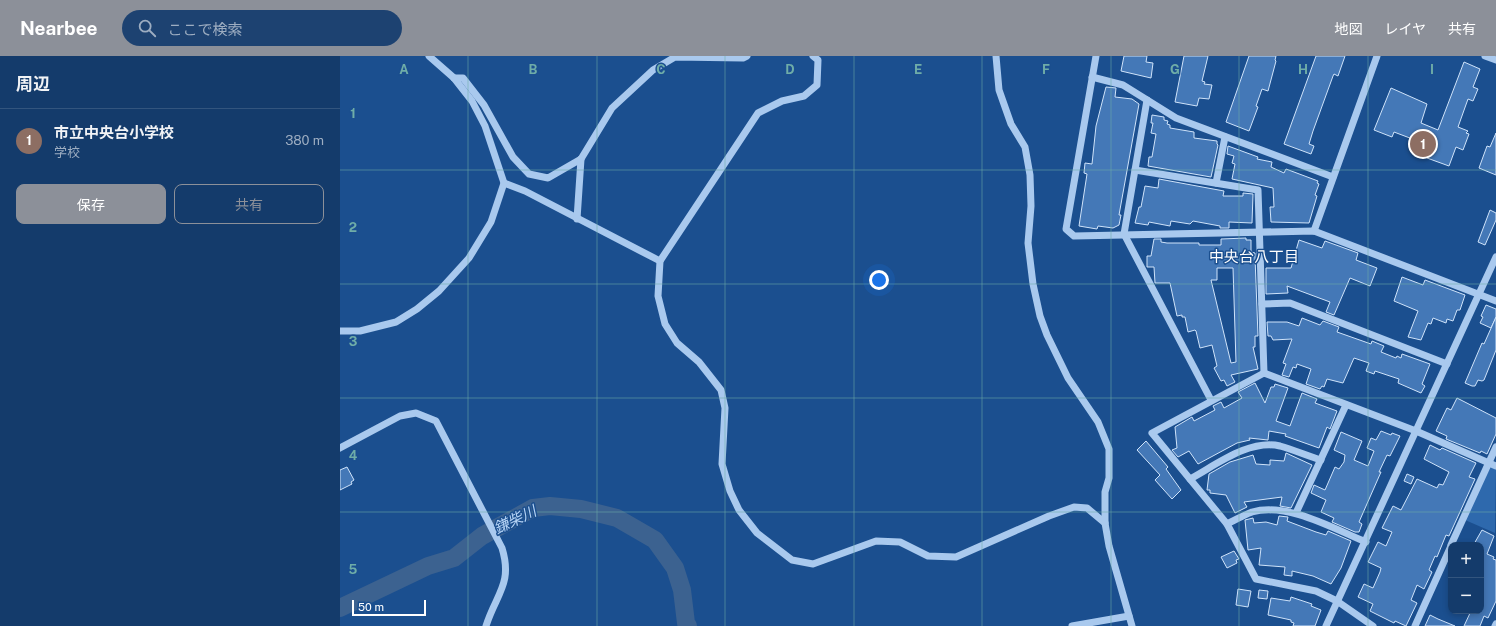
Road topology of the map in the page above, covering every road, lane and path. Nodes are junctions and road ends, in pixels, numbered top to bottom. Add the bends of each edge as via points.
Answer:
1 (429, 56) edge
2 (747, 56) edge
3 (813, 56) edge
4 (996, 56) edge
5 (1096, 56) edge
6 (1377, 56) edge
7 (1485, 56) edge
8 (1496, 60) edge
9 (1092, 77) junction
10 (454, 78) junction
11 (1147, 100) junction
12 (1226, 137) junction
13 (580, 159) junction
14 (1135, 170) junction
15 (1333, 177) junction
16 (504, 183) junction
17 (1216, 183) junction
18 (577, 219) junction
19 (1314, 230) junction
20 (1260, 231) junction
21 (1124, 234) junction
22 (1496, 257) edge
23 (660, 261) junction
24 (1479, 293) junction
25 (1496, 301) edge
26 (1262, 304) junction
27 (340, 331) edge
28 (1447, 364) junction
29 (1264, 373) junction
30 (1211, 400) junction
31 (1346, 405) junction
32 (1416, 431) junction
33 (1496, 446) edge
34 (340, 448) edge
35 (1321, 460) junction
36 (1488, 463) junction
37 (1496, 466) edge
38 (1190, 479) junction
39 (1296, 513) junction
40 (1105, 523) junction
41 (1227, 524) junction
42 (1366, 542) junction
43 (1452, 542) edge
44 (1448, 552) edge
45 (1337, 601) junction
46 (1129, 616) junction
47 (486, 626) edge
48 (1072, 626) edge
49 (1132, 626) edge
50 (1326, 626) edge
51 (1373, 626) edge
52 (1415, 626) edge

1 - 10 street
2 - 13 street via 675,57 658,67 612,108
3 - 23 street via 818,60 817,85 804,96 782,101 758,112
4 - 40 street via 999,90 1011,124 1025,147 1030,175 1028,244 1040,316 1068,378 1098,422 1109,449
5 - 9 street
6 - 15 street
7 - 8 street
9 - 11 street via 1123,84
9 - 21 street via 1066,229 1074,236
10 - 13 street via 464,78 484,105 513,157 529,174 548,178
10 - 16 street via 472,101 485,126
11 - 12 street via 1176,118
11 - 14 street
12 - 15 street
12 - 17 street
13 - 18 street
14 - 17 street
14 - 21 street
15 - 19 street
16 - 18 street via 525,191
16 - 27 street via 491,222 469,258 439,291 396,322 360,331
17 - 20 street via 1258,190
18 - 23 street
19 - 20 street
19 - 24 street
20 - 21 street
20 - 26 street
21 - 30 street
22 - 24 street
23 - 40 street via 658,296 665,324 678,343 699,362 721,390 724,408 722,464 730,491 739,510 757,533 792,560 813,564 876,541 900,542 928,556 956,557 1074,507 1088,508
24 - 25 street
24 - 28 street
26 - 28 street via 1290,303
26 - 29 street
28 - 32 street
29 - 30 street
29 - 31 street
30 - 38 street via 1152,433
31 - 32 street
31 - 35 street
32 - 36 street
32 - 42 street
33 - 36 street
34 - 47 street via 400,416 416,413 436,421 502,548 507,569 505,583
35 - 38 street via 1279,446 1260,446 1244,450
35 - 39 street
36 - 37 street
36 - 43 street
38 - 41 street
39 - 41 street via 1273,510 1253,512
39 - 42 street
40 - 46 street
41 - 45 street via 1256,579 1316,591
42 - 45 street
44 - 52 street
45 - 50 street
45 - 51 street
46 - 48 street
46 - 49 street

